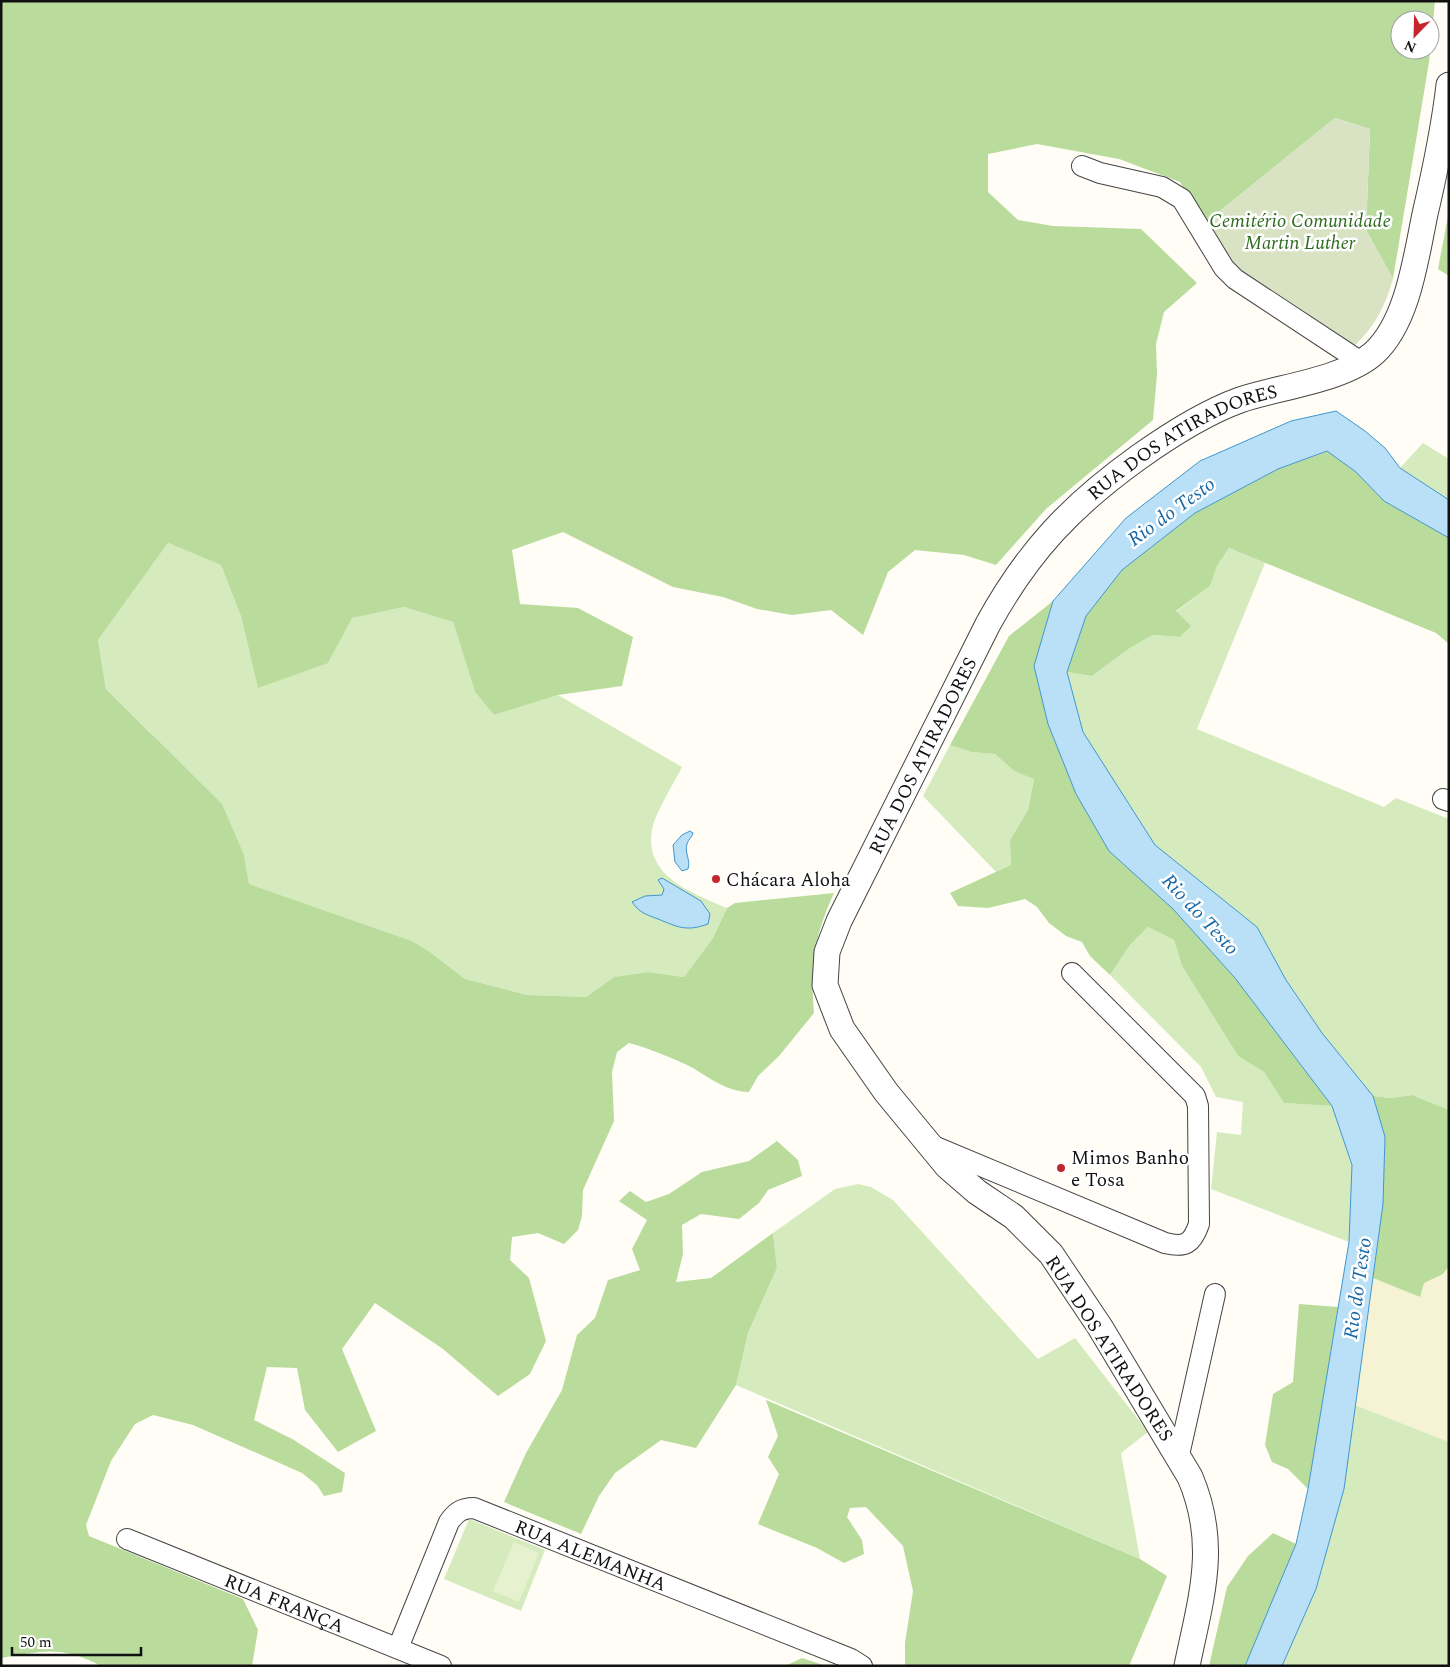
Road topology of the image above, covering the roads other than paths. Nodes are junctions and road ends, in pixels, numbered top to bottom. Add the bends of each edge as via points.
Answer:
1 (1449, 85) edge
2 (1082, 166) dead end
3 (1361, 362) junction
4 (1072, 973) dead end
5 (928, 1144) junction
6 (1215, 1294) dead end
7 (1179, 1455) junction
8 (127, 1539) dead end
9 (398, 1648) junction
10 (442, 1666) edge
11 (862, 1666) edge
12 (1187, 1666) edge

1 - 3 street, RUA DOS ATIRADORES via 1445,123 1409,287 1386,338 1374,353
2 - 3 street via 1162,187 1182,198 1224,268
3 - 5 street, RUA DOS ATIRADORES via 1333,375 1239,401 1200,418 1159,442 1080,503 1047,537 1016,576 988,624 839,921 830,940 825,968 825,985 842,1030
4 - 5 street via 1195,1096 1198,1106 1199,1214 1195,1235 1187,1244 1165,1243
5 - 7 street, RUA DOS ATIRADORES via 961,1180 1014,1217 1051,1254 1083,1299
6 - 7 street
7 - 12 street, RUA DOS ATIRADORES via 1199,1499 1207,1553
8 - 9 street, RUA FRANÇA
9 - 10 street, RUA FRANÇA
9 - 11 street, RUA ALEMANHA via 449,1522 464,1508 474,1508

